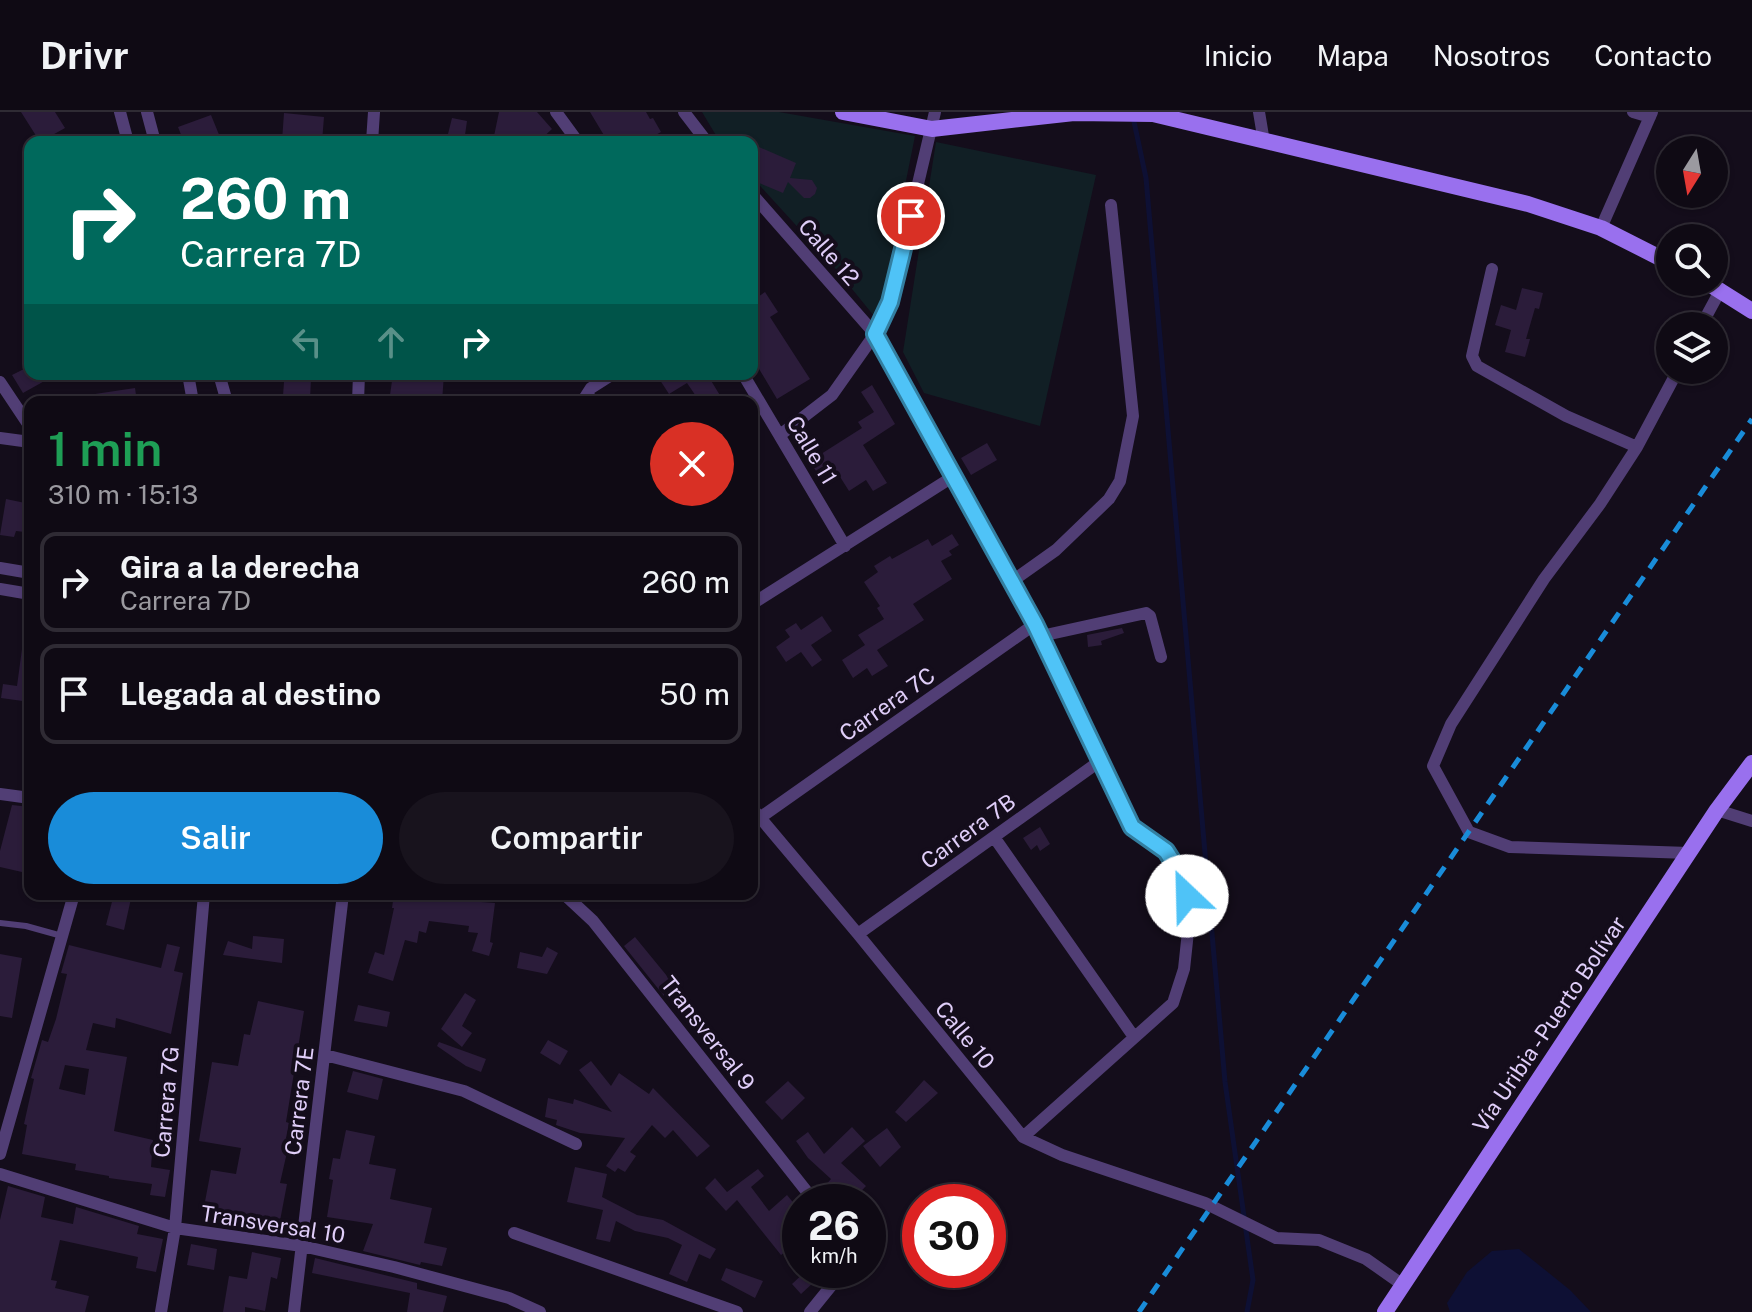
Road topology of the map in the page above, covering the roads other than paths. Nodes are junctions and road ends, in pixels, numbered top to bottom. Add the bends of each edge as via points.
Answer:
1 (120, 112) edge
2 (147, 112) edge
3 (374, 112) edge
4 (556, 112) edge
5 (684, 112) edge
6 (843, 112) edge
7 (1074, 112) edge
8 (1259, 112) edge
9 (1633, 112) edge
10 (1105, 113) edge
11 (1651, 114) edge
12 (934, 120) edge
13 (126, 136) edge
14 (153, 136) edge
15 (372, 136) edge
16 (574, 136) edge
17 (702, 136) edge
18 (1264, 142) junction
19 (758, 201) edge
20 (1111, 205) dead end
21 (1601, 228) junction
22 (1656, 256) edge
23 (1492, 269) dead end
24 (1728, 295) edge
25 (1752, 311) edge
26 (875, 334) junction
27 (604, 380) edge
28 (0, 382) edge
29 (1671, 384) edge
30 (586, 396) edge
31 (758, 399) edge
32 (24, 418) edge
33 (780, 435) junction
34 (0, 438) edge
35 (24, 441) edge
36 (1637, 447) junction
37 (954, 476) junction
38 (845, 546) junction
39 (0, 568) edge
40 (24, 572) edge
41 (1011, 582) junction
42 (0, 589) edge
43 (24, 593) edge
44 (758, 600) edge
45 (1038, 630) junction
46 (1161, 657) dead end
47 (1100, 761) junction
48 (1752, 763) edge
49 (0, 794) edge
50 (24, 797) edge
51 (1717, 810) junction
52 (758, 812) edge
53 (758, 815) edge
54 (1752, 821) edge
55 (994, 837) junction
56 (1689, 853) junction
57 (72, 900) edge
58 (203, 900) edge
59 (342, 900) edge
60 (570, 900) edge
61 (0, 923) edge
62 (858, 934) junction
63 (62, 936) junction
64 (1134, 1037) junction
65 (325, 1055) junction
66 (1023, 1137) junction
67 (576, 1144) dead end
68 (0, 1154) edge
69 (0, 1174) edge
70 (801, 1184) edge
71 (175, 1228) junction
72 (514, 1233) dead end
73 (302, 1246) junction
74 (1403, 1285) junction
75 (829, 1288) edge
76 (161, 1312) edge
77 (294, 1312) edge
78 (540, 1312) edge
79 (737, 1312) edge
80 (810, 1312) edge
81 (1385, 1312) edge

1 - 13 street
2 - 14 street
3 - 15 street
4 - 16 street
5 - 17 street
6 - 12 street
7 - 10 street
7 - 12 street
8 - 18 street
9 - 11 street
10 - 18 street via 1153,114
11 - 21 street
12 - 26 street via 890,302
18 - 21 street via 1528,204
19 - 26 street, Calle 12
20 - 41 street via 1133,416 1120,481 1109,499 1056,550
21 - 22 street
23 - 36 street via 1472,356 1477,366 1566,416
24 - 25 street
26 - 33 street via 832,395
26 - 37 street, Calle 12
27 - 30 street
28 - 32 street
29 - 36 street
31 - 33 street, Calle 11
33 - 38 street, Calle 11
34 - 35 street
36 - 56 street via 1451,724 1433,766 1469,832 1510,847
37 - 38 street
37 - 41 street, Calle 12
38 - 44 street
39 - 40 street
41 - 45 street, Calle 12
42 - 43 street
45 - 46 street, Carrera 7C via 1146,613
45 - 47 street, Calle 12
45 - 52 street, Carrera 7C
47 - 55 street, Carrera 7B
47 - 64 street, Calle 12 via 1132,827 1166,851 1184,879 1190,913 1184,969 1173,1003
48 - 51 street, Vía Uribia - Puerto Bolívar
49 - 50 street
51 - 54 street
51 - 56 street, Vía Uribia - Puerto Bolívar
53 - 62 street, Calle 10
55 - 62 street, Carrera 7B
55 - 64 street
56 - 74 street, Vía Uribia - Puerto Bolívar
57 - 63 street
58 - 71 street, Carrera 7G
59 - 65 street, Carrera 7E
60 - 70 street, Transversal 9 via 593,921
61 - 63 lane
62 - 66 street, Calle 10
63 - 68 street
64 - 66 street, Calle 12
65 - 67 street via 464,1091
65 - 73 street, Carrera 7E
66 - 74 street, Calle 10 via 1205,1203 1276,1238 1319,1240 1366,1259
69 - 71 street, Transversal 10
71 - 73 street, Transversal 10
71 - 76 street, Carrera 7G
72 - 79 street
73 - 77 street, Carrera 7E
73 - 78 street, Transversal 10 via 509,1298
74 - 81 street, Vía Uribia - Puerto Bolívar
75 - 80 street

